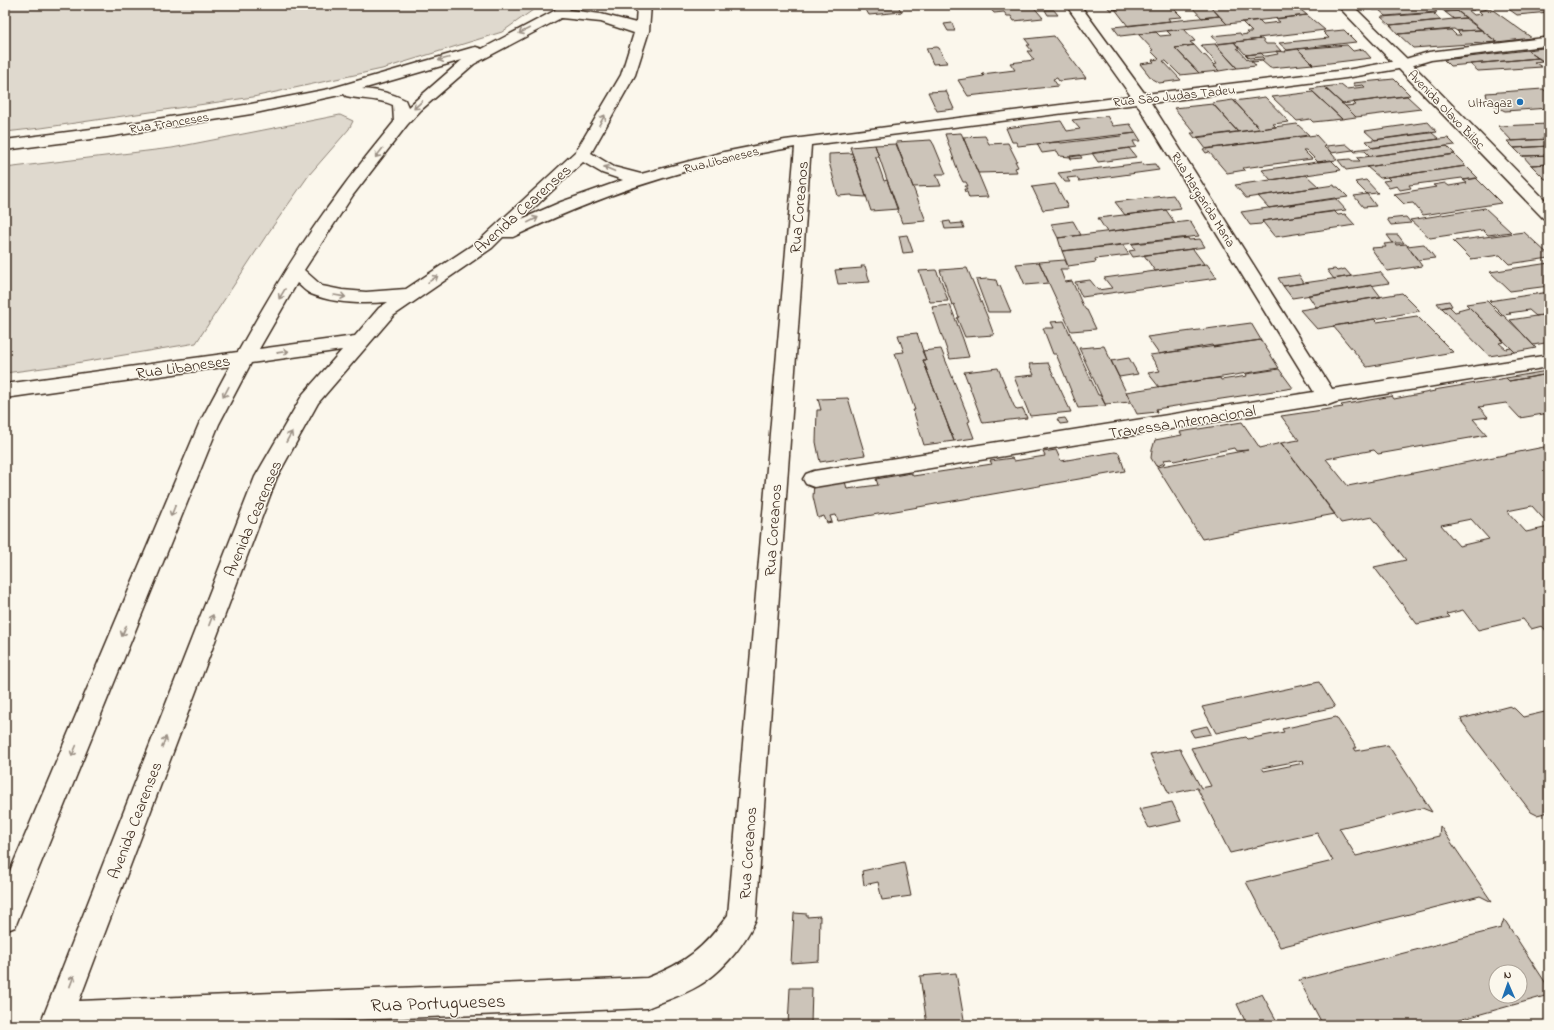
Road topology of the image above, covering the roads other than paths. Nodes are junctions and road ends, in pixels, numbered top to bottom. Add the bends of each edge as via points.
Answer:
1 (644, 5) edge
2 (1073, 5) edge
3 (1344, 5) edge
4 (562, 9) edge
5 (642, 31) junction
6 (1544, 42) dead end
7 (495, 46) junction
8 (1404, 64) junction
9 (331, 92) junction
10 (1141, 99) junction
11 (402, 122) junction
12 (803, 142) junction
13 (5, 145) edge
14 (582, 154) junction
15 (639, 180) junction
16 (1549, 214) edge
17 (486, 244) junction
18 (295, 272) junction
19 (411, 294) junction
20 (361, 341) junction
21 (244, 358) junction
22 (1549, 361) edge
23 (5, 391) edge
24 (1328, 398) junction
25 (814, 479) dead end
26 (5, 917) edge
27 (742, 919) joint
28 (57, 1021) edge

1 - 5 street, Avenida Cearenses
2 - 10 street, Rua Margarida Maria
3 - 8 street, Avenida Olavo Bilac
4 - 5 street via 612,20
4 -> 7 street
14 -> 5 street, Avenida Cearenses via 628,75
6 - 8 street, Rua São Judas Tadeu via 1429,56
7 -> 9 street, Rua Franceses
7 -> 11 street via 469,60
8 - 10 street, Rua São Judas Tadeu via 1260,86
8 - 16 street, Avenida Olavo Bilac
9 - 11 street, Rua Franceses via 388,96 400,103
9 - 13 street, Rua Franceses via 251,109
10 - 12 street, Rua São Judas Tadeu
10 - 24 street, Rua Margarida Maria
11 -> 18 street via 330,215
12 - 15 street, Rua Libaneses via 756,150
12 - 27 street, Rua Coreanos
15 -> 14 street via 608,170
14 - 17 street, Avenida Cearenses
17 -> 15 street, Rua Libaneses via 544,215
19 -> 17 street, Avenida Cearenses
18 -> 19 street via 316,290 342,296 366,298
18 -> 21 street
19 - 20 street, Avenida Cearenses via 386,312
21 -> 20 street, Rua Libaneses
28 -> 20 street, Avenida Cearenses via 266,477 310,399
21 - 23 street, Rua Libaneses
21 -> 26 street via 209,424
22 - 24 street, Travessa Internacional
24 - 25 street, Travessa Internacional
27 - 28 street, Rua Portugueses via 711,957 688,976 647,993

